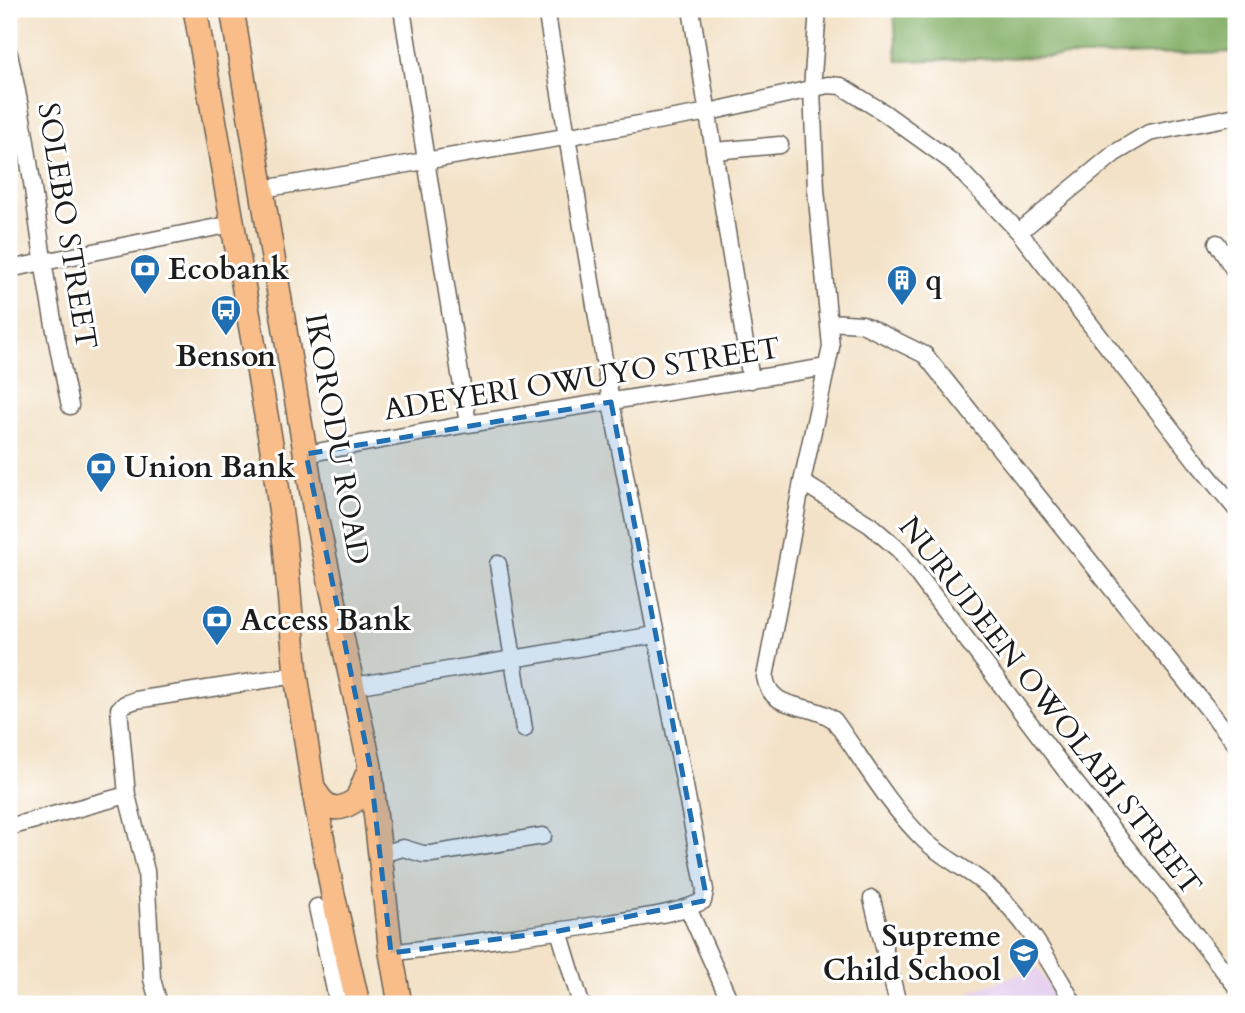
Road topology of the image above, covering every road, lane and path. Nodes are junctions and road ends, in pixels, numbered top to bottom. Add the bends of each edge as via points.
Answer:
1 (195, 9) edge
2 (232, 9) edge
3 (402, 9) edge
4 (546, 9) edge
5 (691, 9) edge
6 (818, 9) edge
7 (9, 54) edge
8 (812, 89) junction
9 (709, 112) junction
10 (1236, 116) edge
11 (566, 136) junction
12 (780, 145) dead end
13 (715, 151) junction
14 (426, 161) junction
15 (263, 189) junction
16 (232, 224) junction
17 (1019, 232) junction
18 (1217, 243) dead end
19 (43, 261) junction
20 (9, 269) edge
21 (1236, 273) edge
22 (829, 322) junction
23 (827, 366) junction
24 (751, 380) junction
25 (611, 402) junction
26 (70, 407) dead end
27 (468, 424) junction
28 (306, 454) junction
29 (802, 482) junction
30 (1236, 509) edge
31 (498, 564) dead end
32 (654, 635) junction
33 (513, 659) junction
34 (296, 676) junction
35 (354, 686) junction
36 (524, 729) dead end
37 (1236, 744) edge
38 (370, 766) junction
39 (313, 787) junction
40 (127, 795) junction
41 (9, 827) edge
42 (543, 836) dead end
43 (381, 854) junction
44 (872, 899) dead end
45 (317, 907) dead end
46 (688, 908) junction
47 (559, 931) junction
48 (391, 953) junction
49 (1236, 986) edge
50 (159, 1004) edge
51 (338, 1004) edge
52 (358, 1004) edge
53 (400, 1004) edge
54 (582, 1004) edge
55 (731, 1004) edge
56 (898, 1004) edge
57 (1074, 1004) edge

1 - 16 highway
2 - 15 highway, IKORODU ROAD
3 - 14 street
4 - 11 street
5 - 9 street
6 - 8 street
7 - 19 street, SOLEBO STREET
8 - 9 street
8 - 17 street via 841,86 883,112 951,161
8 - 22 street
9 - 11 street
9 - 13 street
10 - 17 street via 1149,133 1115,153
11 - 14 street
11 - 25 street
12 - 13 street
13 - 24 street
14 - 15 street
14 - 27 street
15 - 28 highway, IKORODU ROAD
16 - 19 street
16 - 34 highway via 273,455
17 - 30 street
18 - 21 street
19 - 20 street
19 - 26 street, SOLEBO STREET
22 - 23 street
22 - 37 street via 862,324 925,355
23 - 24 street, ADEYERI OWUYO STREET
23 - 29 street
24 - 25 street, ADEYERI OWUYO STREET
25 - 27 street, ADEYERI OWUYO STREET
25 - 32 street
27 - 28 street, ADEYERI OWUYO STREET
28 - 35 highway, IKORODU ROAD
29 - 49 street, NURUDEEN OWOLABI STREET via 870,525 899,550
29 - 57 street via 765,677 767,691 778,700 822,711 834,720 925,841 990,888 1016,915
31 - 33 street
32 - 33 street
32 - 46 street via 705,890 703,901
33 - 35 street
33 - 36 street
34 - 39 highway
34 - 40 street via 125,704 119,709
35 - 38 highway, IKORODU ROAD
38 - 39 highway via 357,799 350,804 329,807
38 - 43 highway, IKORODU ROAD
39 - 52 highway
40 - 41 street
40 - 50 street via 146,871 152,979
42 - 43 street via 423,854 403,848
43 - 48 highway, IKORODU ROAD
44 - 56 street
45 - 51 street
46 - 47 street
46 - 55 street
47 - 48 street
47 - 54 street
48 - 53 highway, IKORODU ROAD

